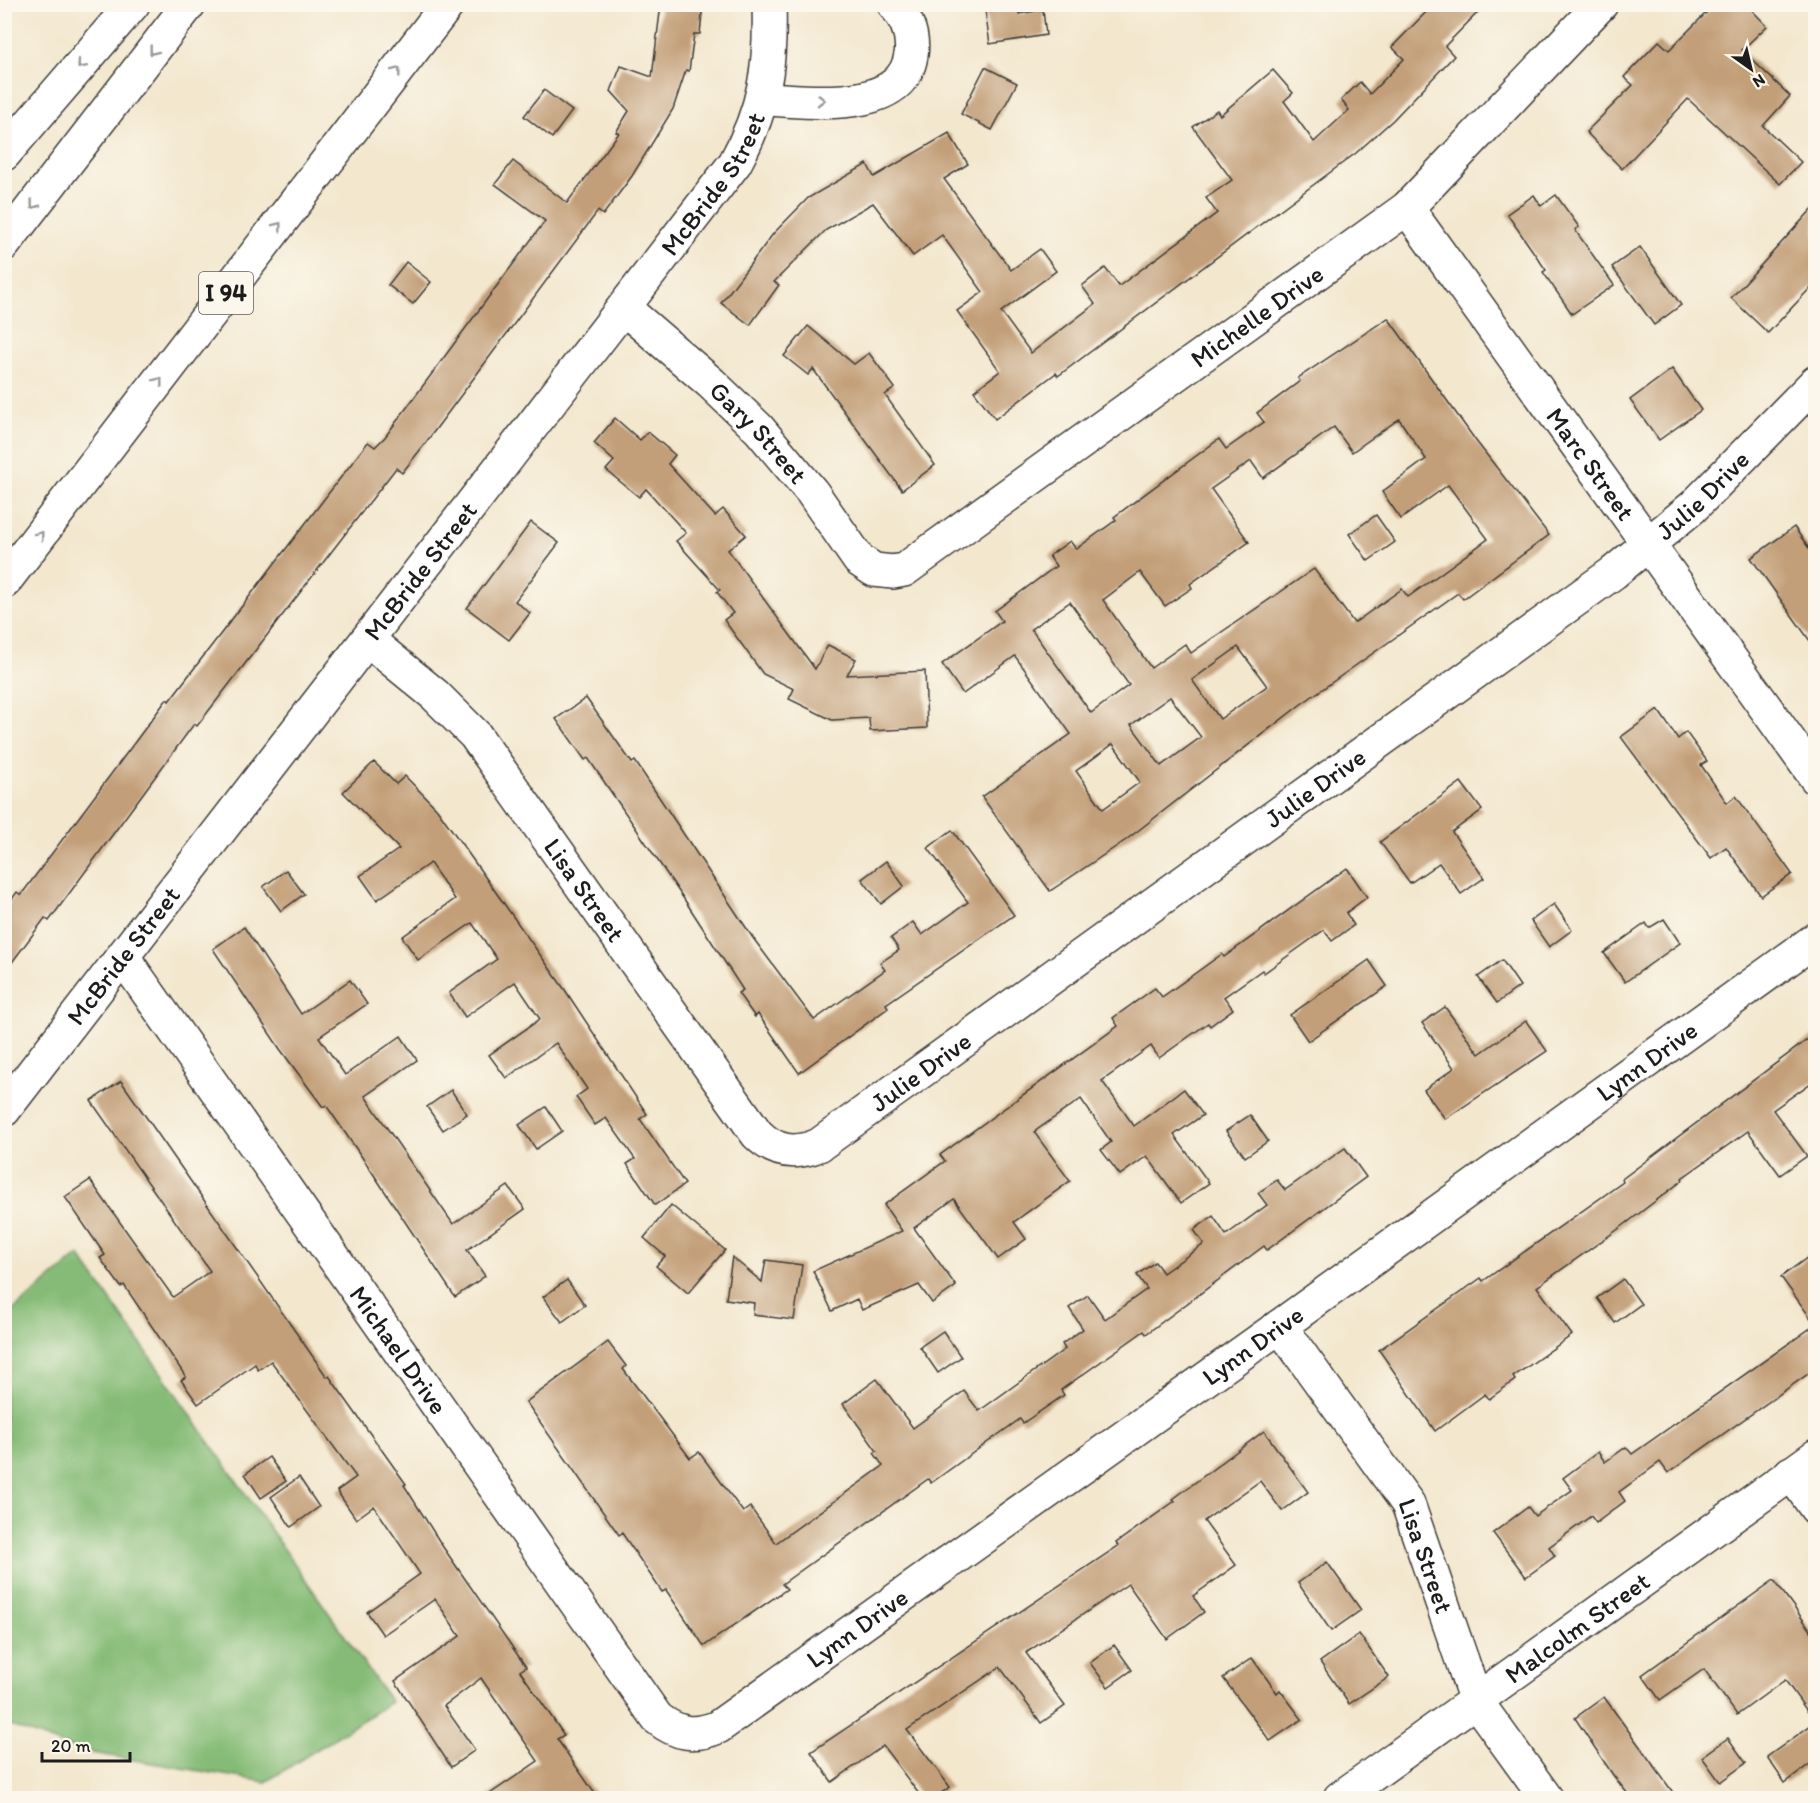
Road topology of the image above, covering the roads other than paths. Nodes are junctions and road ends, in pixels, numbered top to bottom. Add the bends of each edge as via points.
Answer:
1 (133, 4) edge
2 (189, 4) edge
3 (448, 4) edge
4 (769, 4) edge
5 (894, 4) edge
6 (1601, 4) edge
7 (763, 99) junction
8 (4, 154) edge
9 (1407, 208) junction
10 (4, 244) edge
11 (625, 309) junction
12 (1815, 382) edge
13 (1648, 546) junction
14 (874, 570) joint
15 (4, 582) edge
16 (368, 640) junction
17 (1815, 778) edge
18 (1815, 939) edge
19 (123, 957) junction
20 (4, 1110) edge
21 (785, 1150) joint
22 (1280, 1326) junction
23 (1803, 1465) edge
24 (1815, 1508) edge
25 (1476, 1701) junction
26 (682, 1733) joint
27 (1340, 1798) edge
28 (1546, 1798) edge

1 -> 8 main road
2 -> 10 main road
15 -> 3 main road, I 94
4 - 7 main road, McBride Street via 771,48
7 -> 5 main road via 854,101 870,98 892,86 904,73 912,52 910,30
6 - 9 main road, Michelle Drive
7 - 11 main road, McBride Street via 753,130 735,163
9 - 13 main road, Marc Street
9 - 14 main road, Michelle Drive via 914,564 893,573
11 - 14 main road, Gary Street via 759,429 812,492 859,560
11 - 16 main road, McBride Street
12 - 13 main road, Julie Drive via 1737,465
13 - 17 main road, Marc Street
13 - 21 main road, Julie Drive via 819,1144 795,1153
16 - 19 main road, McBride Street
16 - 21 main road, Lisa Street via 435,695 475,735 757,1134 767,1144
18 - 22 main road, Lynn Drive
19 - 20 main road, McBride Street
19 - 26 main road, Michael Drive via 657,1718
22 - 25 main road, Lisa Street via 1408,1504
22 - 26 main road, Lynn Drive via 718,1727 699,1734
23 - 24 main road
23 - 25 main road, Malcolm Street
25 - 27 main road, Malcolm Street
25 - 28 main road, Lisa Street

